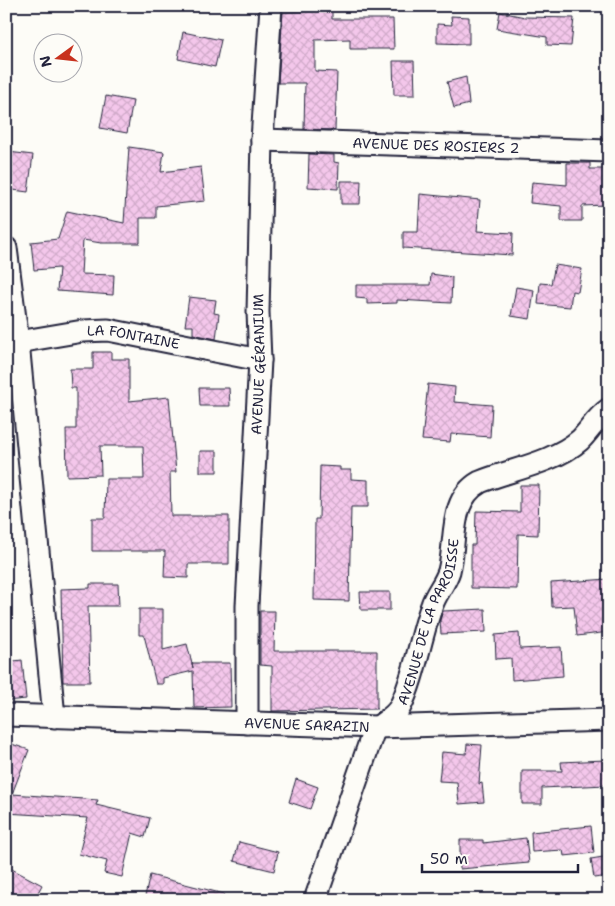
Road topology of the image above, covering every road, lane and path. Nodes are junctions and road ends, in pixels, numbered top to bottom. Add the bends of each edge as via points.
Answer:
1 (271, 6) edge
2 (262, 140) junction
3 (609, 151) edge
4 (6, 248) edge
5 (12, 343) edge
6 (260, 360) junction
7 (609, 409) edge
8 (6, 716) edge
9 (54, 717) junction
10 (609, 720) edge
11 (247, 723) junction
12 (377, 727) junction
13 (315, 900) edge

1 - 2 street, AVENUE GÉRANIUM
2 - 3 street, AVENUE DES ROSIERS 2
2 - 6 street, AVENUE GÉRANIUM
4 - 5 street
5 - 6 street, LA FONTAINE via 108,330
5 - 9 street
6 - 11 street, AVENUE GÉRANIUM via 247,606
7 - 12 street, AVENUE DE LA PAROISSE via 569,447 480,482 466,494 457,512 445,583 433,603 400,708
8 - 9 street, AVENUE SARAZIN
9 - 11 street, AVENUE SARAZIN
10 - 12 street, AVENUE SARAZIN
11 - 12 street, AVENUE SARAZIN
12 - 13 street

